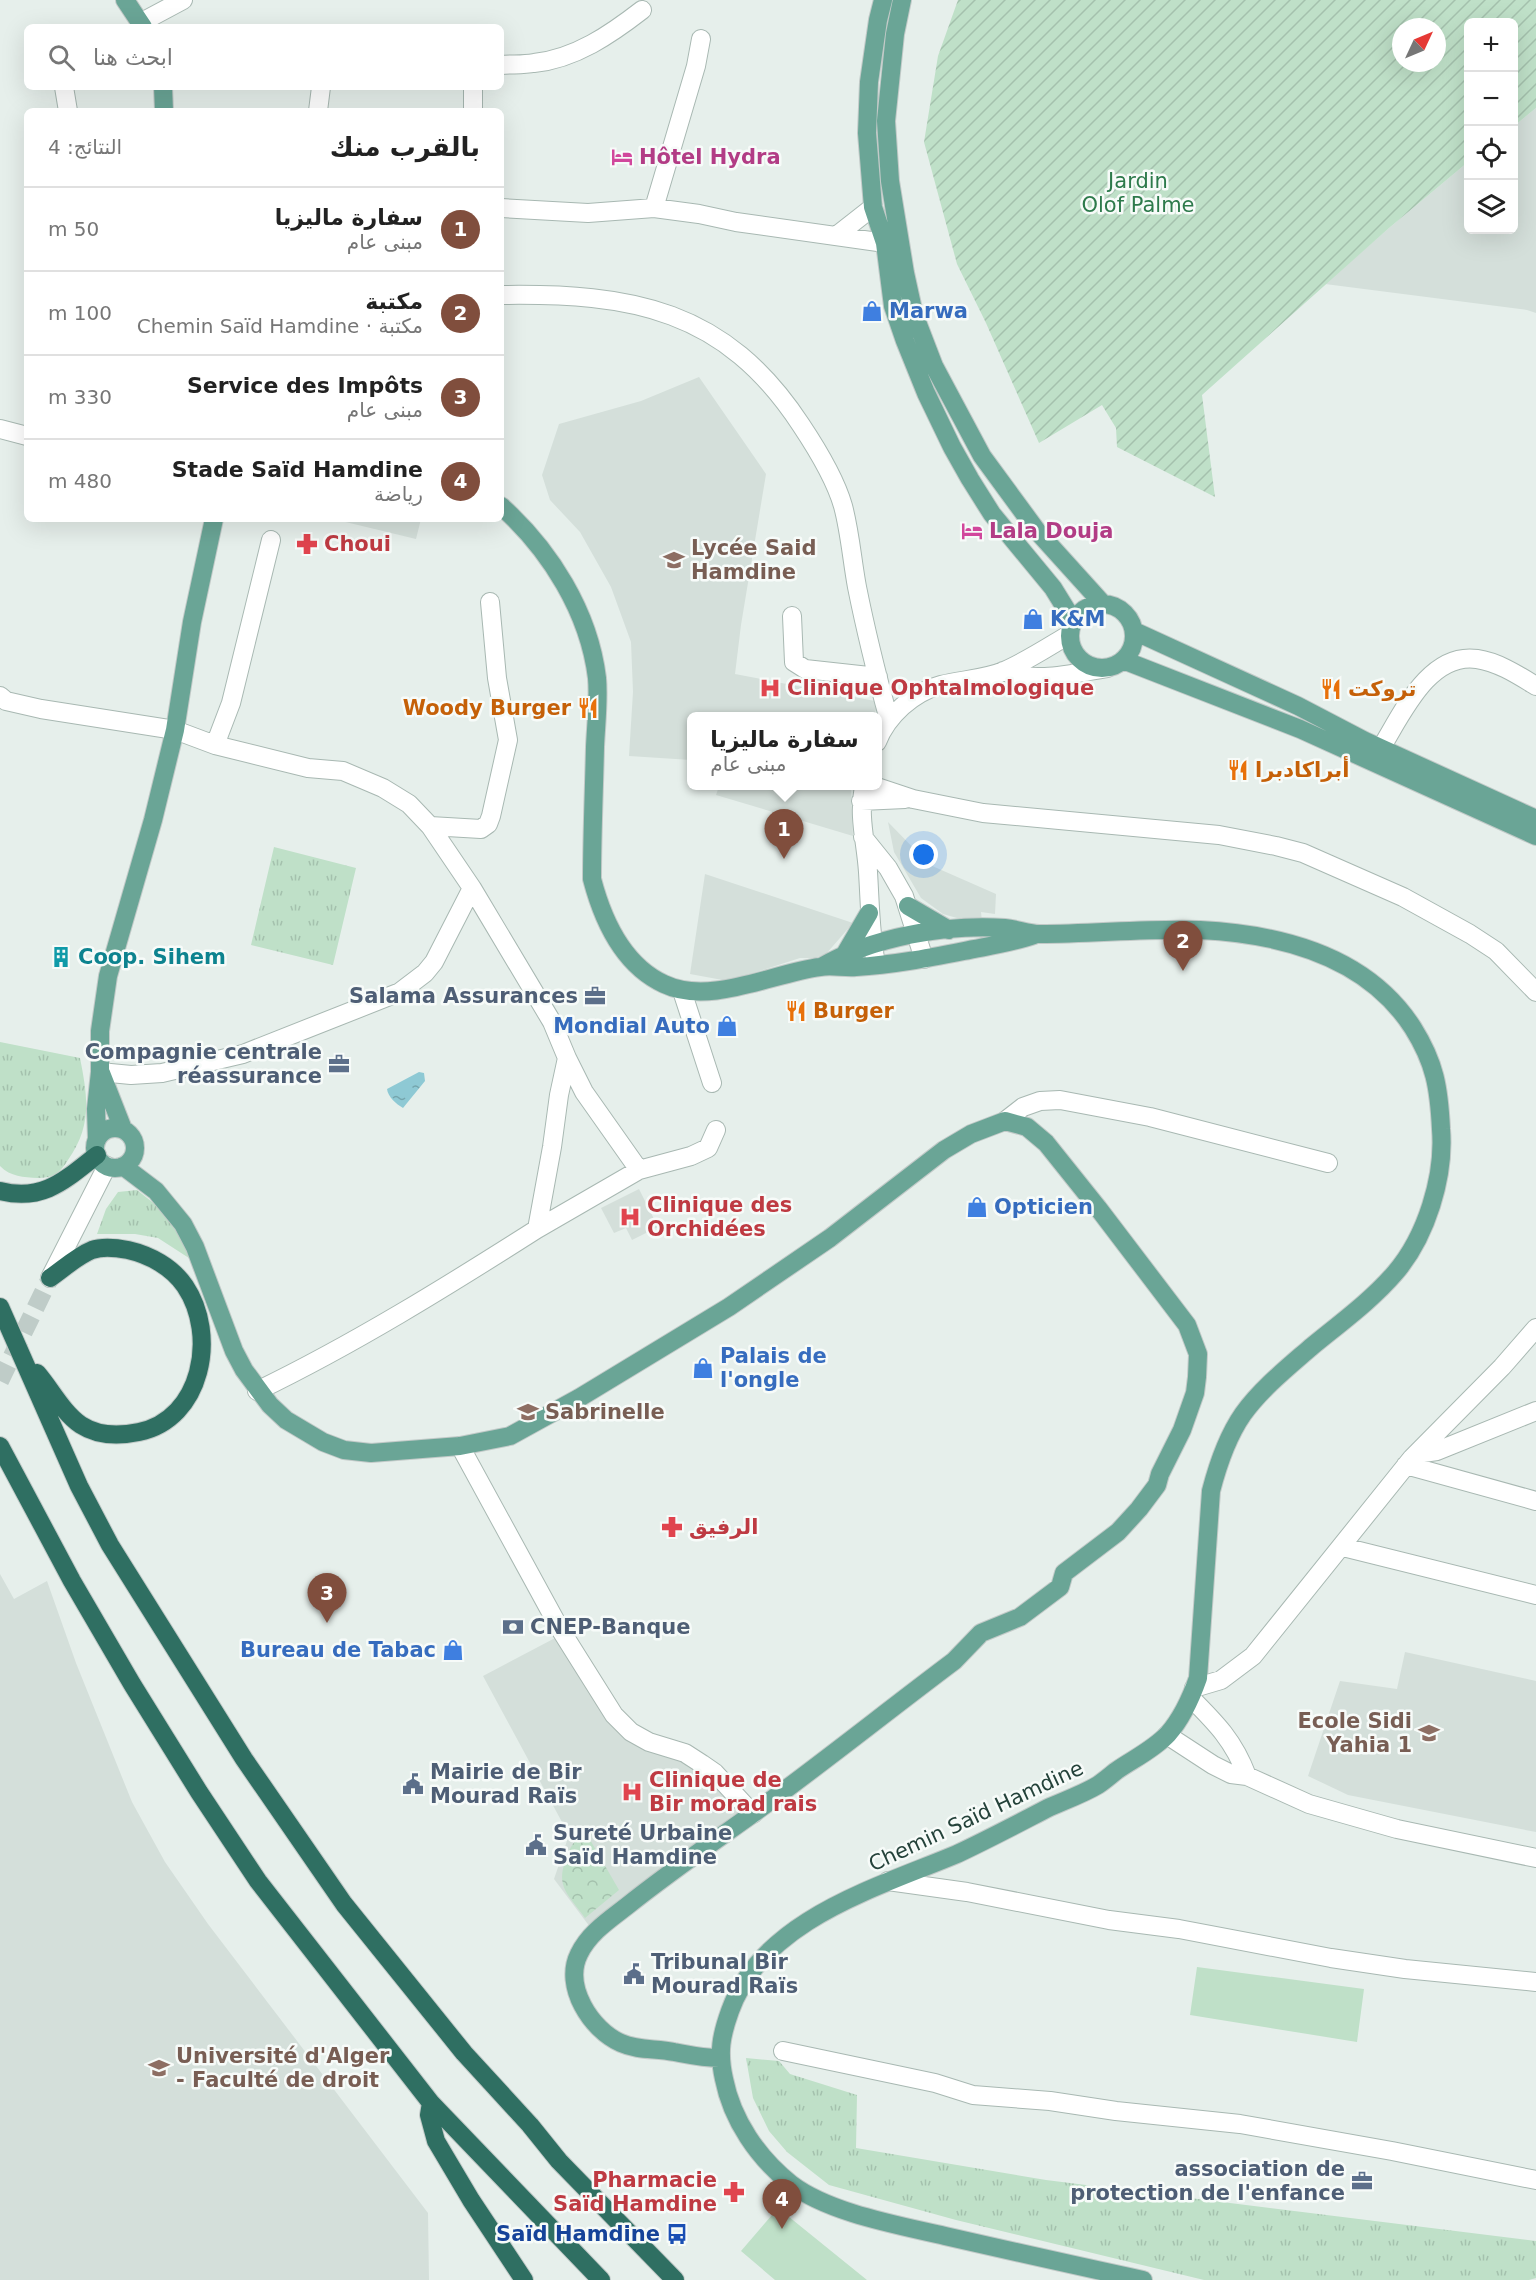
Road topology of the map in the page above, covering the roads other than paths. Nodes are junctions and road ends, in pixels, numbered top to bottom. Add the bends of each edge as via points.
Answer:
1 (125, 0) edge
2 (183, 0) edge
3 (883, 0) edge
4 (902, 0) edge
5 (642, 10) dead end
6 (140, 24) edge
7 (143, 24) edge
8 (701, 39) dead end
9 (504, 65) edge
10 (65, 90) edge
11 (163, 90) edge
12 (321, 90) edge
13 (473, 90) edge
14 (68, 108) edge
15 (164, 108) edge
16 (318, 108) edge
17 (473, 108) edge
18 (873, 207) junction
19 (504, 208) edge
20 (654, 208) junction
21 (836, 236) junction
22 (885, 243) junction
23 (504, 295) edge
24 (0, 429) edge
25 (24, 435) edge
26 (504, 509) edge
27 (212, 522) edge
28 (271, 540) dead end
29 (490, 602) dead end
30 (1103, 604) junction
31 (792, 616) dead end
32 (1072, 628) junction
33 (1134, 631) junction
34 (1115, 664) junction
35 (1003, 671) junction
36 (878, 677) junction
37 (1536, 686) edge
38 (0, 696) edge
39 (889, 720) junction
40 (882, 729) edge
41 (175, 730) junction
42 (215, 745) junction
43 (1381, 748) junction
44 (882, 789) edge
45 (863, 794) edge
46 (913, 799) junction
47 (1536, 819) edge
48 (430, 826) junction
49 (862, 836) junction
50 (1536, 836) edge
51 (472, 888) junction
52 (909, 906) junction
53 (869, 913) junction
54 (949, 930) junction
55 (1036, 934) junction
56 (915, 935) junction
57 (872, 944) junction
58 (845, 954) junction
59 (924, 959) junction
60 (876, 964) junction
61 (821, 967) junction
62 (682, 991) junction
63 (1536, 992) edge
64 (567, 1058) junction
65 (100, 1072) junction
66 (712, 1083) dead end
67 (1005, 1121) junction
68 (123, 1129) junction
69 (716, 1130) dead end
70 (135, 1146) junction
71 (106, 1157) junction
72 (1328, 1163) dead end
73 (639, 1170) junction
74 (0, 1191) edge
75 (156, 1191) junction
76 (537, 1229) junction
77 (50, 1278) joint
78 (0, 1307) edge
79 (1536, 1328) edge
80 (21, 1355) junction
81 (257, 1390) junction
82 (1536, 1411) edge
83 (0, 1446) edge
84 (460, 1446) junction
85 (1411, 1460) junction
86 (1536, 1501) edge
87 (1343, 1547) junction
88 (1536, 1595) edge
89 (1193, 1693) junction
90 (1167, 1735) junction
91 (1247, 1776) junction
92 (753, 1814) junction
93 (1536, 1858) edge
94 (888, 1881) junction
95 (1536, 1982) edge
96 (783, 2051) dead end
97 (719, 2058) junction
98 (430, 2103) junction
99 (1536, 2180) edge
100 (524, 2280) edge
101 (602, 2280) edge
102 (675, 2280) edge
103 (1139, 2280) edge

1 - 6 main road
2 - 7 street
3 - 18 main road via 869,81 867,133
4 - 30 main road via 886,121 890,181 914,314 934,366 982,456 1037,531
5 - 9 street via 611,34 571,53 536,63
8 - 20 street
10 - 14 street
11 - 15 main road
12 - 16 street
13 - 17 street
18 - 21 street
18 - 22 main road
19 - 20 street via 588,213
20 - 21 street
21 - 22 street
22 - 32 main road via 893,306 926,393 952,447 992,514 1053,588
23 - 36 street via 588,297 652,308 692,323 759,370 811,440 843,506
24 - 25 street
26 - 62 main road via 531,537 571,593 592,652 597,679 592,879 598,902 610,929 634,962 652,977
27 - 41 main road
28 - 42 street via 231,703
29 - 48 street via 508,740 491,816 481,829
30 - 32 main road via 1083,610
30 - 33 main road via 1123,612
31 - 36 street via 794,662 806,669
32 - 34 main road via 1071,645 1079,659 1088,666
32 - 35 street
33 - 34 main road via 1128,656
33 - 43 main road
34 - 35 street via 1039,677
34 - 50 main road via 1300,729
35 - 39 street via 937,686 909,700
36 - 39 street
37 - 43 street via 1479,659 1447,663 1409,701
38 - 41 street via 41,709
39 - 40 street
41 - 42 street
41 - 65 main road via 108,976 100,1031
42 - 48 street via 308,768 343,771 409,804
43 - 47 main road
44 - 46 street
45 - 46 street
45 - 49 street
46 - 63 street via 983,813 1244,839 1303,853 1403,897 1470,934 1496,951
48 - 51 street
49 - 52 street via 888,868
49 - 53 street
51 - 64 street via 552,1022
51 - 65 street via 434,962 400,992 243,1054 162,1072
52 - 54 main road
52 - 56 street
53 - 57 street
53 - 58 main road
54 - 55 main road via 1005,928
54 - 56 main road
55 - 59 main road via 1013,943
55 - 89 main road, Chemin Saïd Hamdine via 1228,931 1312,949 1334,958 1386,995 1410,1023 1436,1076 1442,1143 1438,1176 1431,1206 1412,1247 1396,1272 1268,1386 1244,1413 1218,1466 1211,1491 1198,1678
56 - 57 main road
56 - 59 street
57 - 58 main road
57 - 60 street
58 - 61 main road
59 - 60 main road
60 - 61 main road
61 - 62 main road via 734,988
62 - 66 street
64 - 73 street via 584,1092
64 - 76 street
65 - 68 main road
65 - 71 main road via 96,1096
67 - 72 street via 1015,1111 1040,1101 1069,1101 1150,1117
67 - 84 main road via 944,1150 822,1244 655,1353 510,1436
67 - 92 main road via 1027,1127 1046,1143 1187,1325 1198,1354 1197,1377 1182,1430 1157,1485 1140,1509 1118,1532 1064,1573 1060,1587 1020,1617 981,1633 954,1661
68 - 70 main road
68 - 71 main road via 105,1131
69 - 73 street via 708,1148
70 - 71 main road via 132,1158
70 - 75 main road
71 - 74 highway via 35,1194
71 - 75 main road
71 - 77 street
73 - 76 street
75 - 81 main road via 183,1224 195,1247 234,1351
76 - 81 street via 383,1324
77 - 80 highway via 93,1250 116,1248 144,1254 170,1269 193,1300 200,1323 201,1367 177,1412 146,1430 122,1435 100,1433 81,1425
78 - 80 highway
79 - 85 street
80 - 102 highway via 79,1486 110,1545 244,1759 344,1904 464,2053 560,2161
81 - 84 main road via 286,1420 344,1450 371,1453
82 - 85 street
83 - 98 highway via 72,1581 206,1802 258,1881
84 - 92 street via 560,1629 614,1715 631,1732 685,1753 715,1773
85 - 86 street
85 - 87 street
87 - 88 street
87 - 89 street via 1253,1656 1221,1680
89 - 90 main road, Chemin Saïd Hamdine
89 - 91 street via 1228,1736
90 - 91 street via 1213,1765 1231,1774
90 - 94 main road, Chemin Saïd Hamdine via 1098,1785 1005,1832
91 - 93 street via 1309,1804 1351,1817
92 - 97 main road via 597,1930 577,1956 575,1989 584,2010 606,2034 641,2050
94 - 95 street via 1331,1958
94 - 97 main road, Chemin Saïd Hamdine via 810,1920 769,1950 734,1999 723,2030
96 - 99 street via 974,2095 1240,2124
97 - 103 main road, Chemin Saïd Hamdine via 726,2094 751,2142 792,2185 839,2208 887,2223
98 - 100 highway via 436,2141
98 - 101 highway

